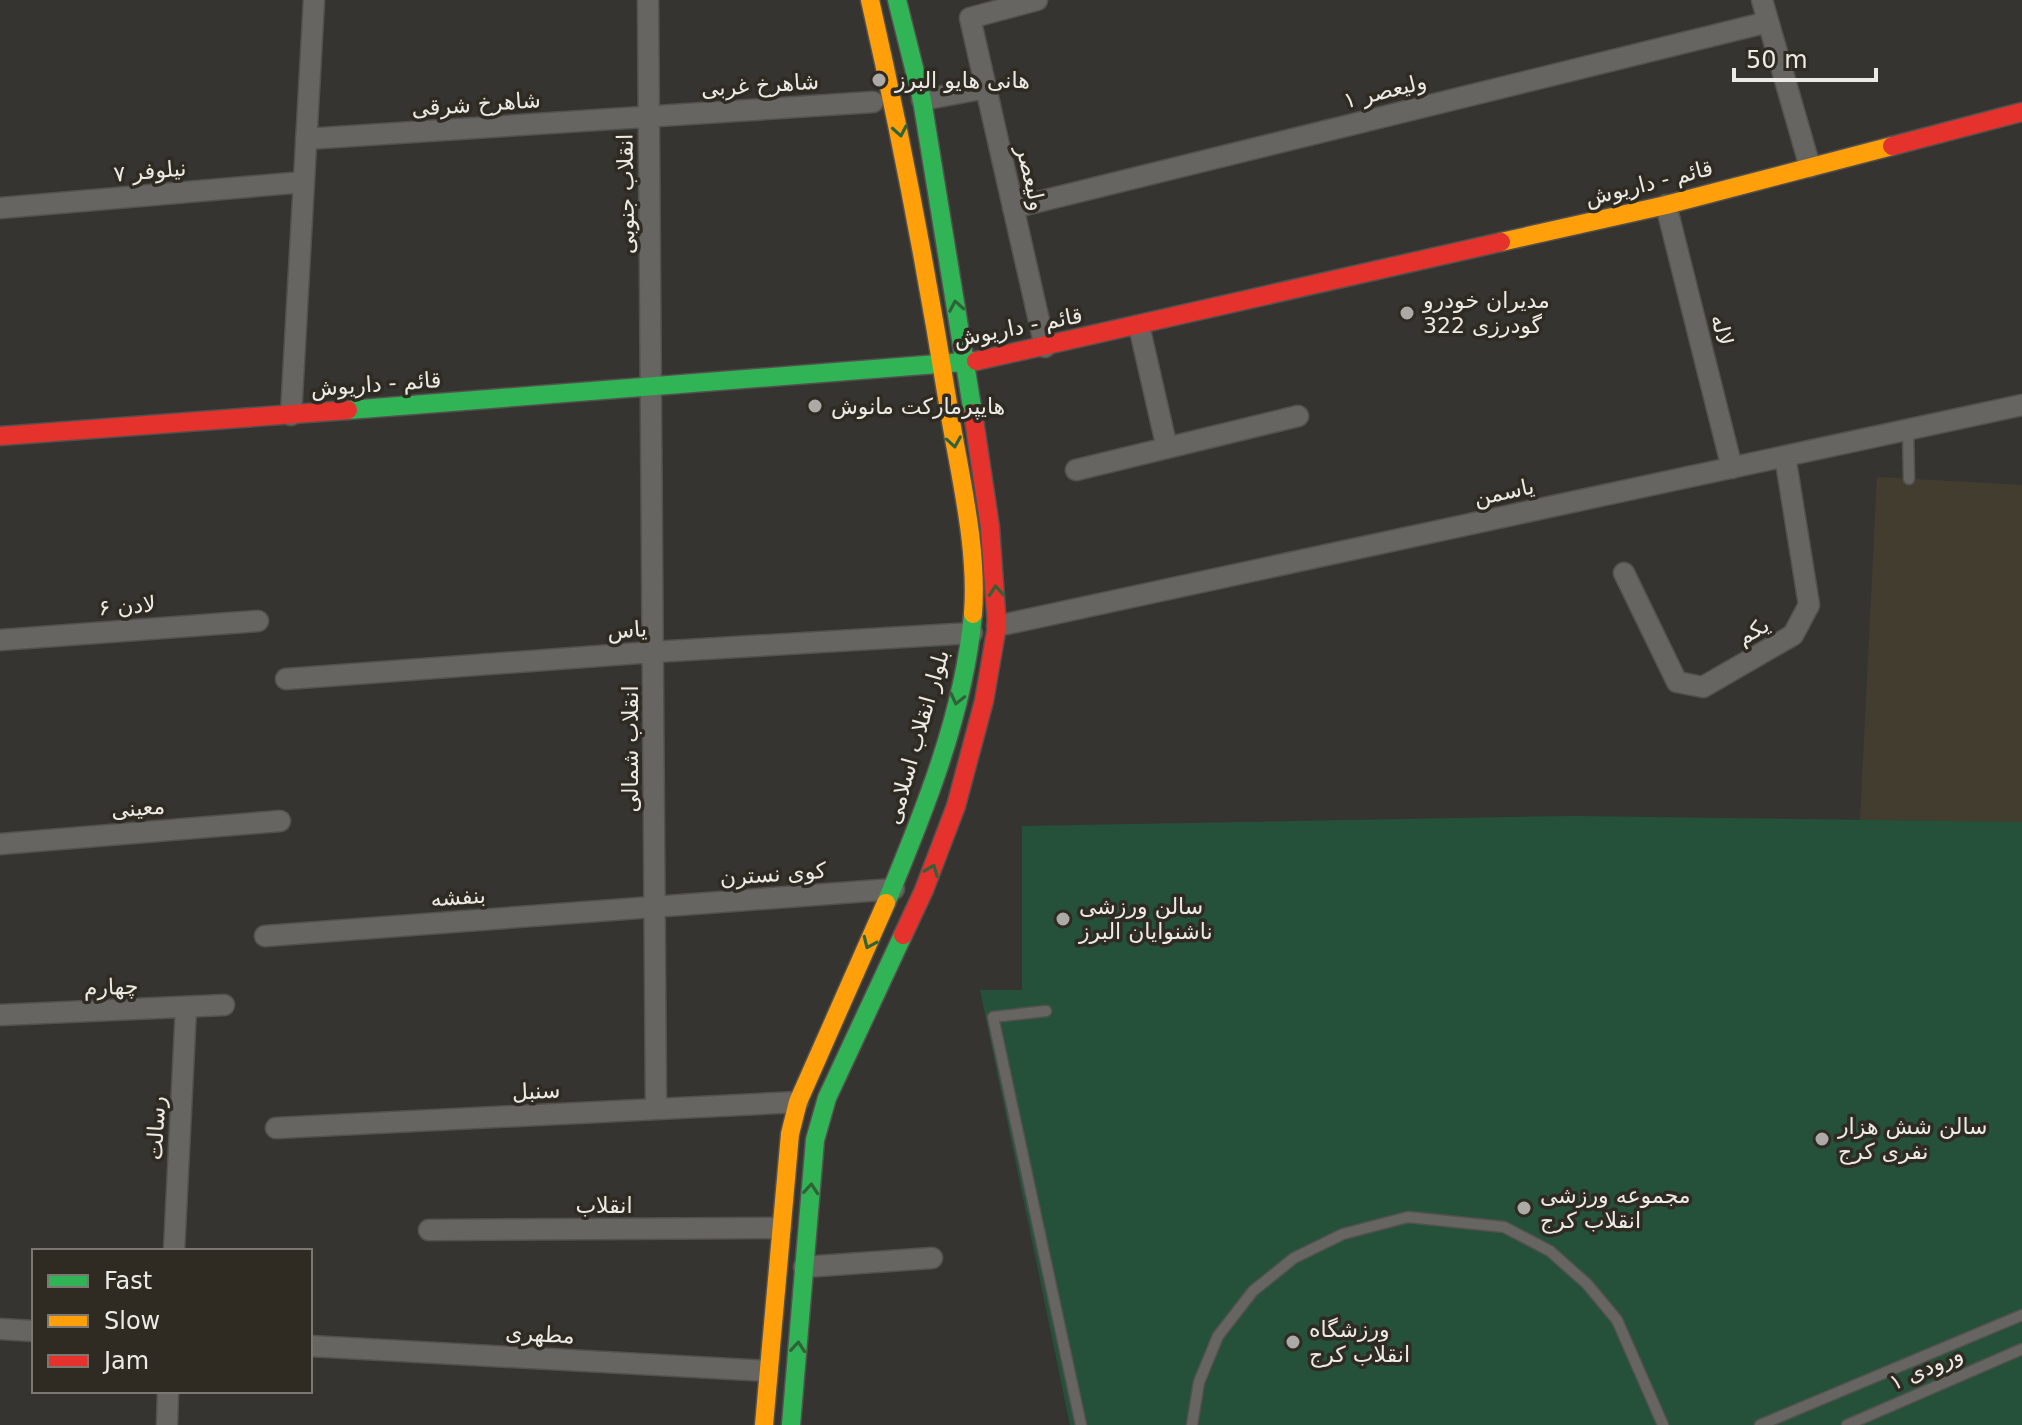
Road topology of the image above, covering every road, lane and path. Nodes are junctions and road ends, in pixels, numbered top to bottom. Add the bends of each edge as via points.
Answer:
1 (314, 0) edge
2 (648, 0) edge
3 (870, 0) edge
4 (897, 0) edge
5 (1037, 0) edge
6 (1762, 0) edge
7 (1768, 22) junction
8 (986, 88) junction
9 (922, 100) junction
10 (873, 102) dead end
11 (2022, 112) edge
12 (650, 116) junction
13 (306, 139) junction
14 (1810, 167) junction
15 (304, 182) junction
16 (1666, 205) junction
17 (0, 208) edge
18 (1013, 208) junction
19 (1139, 326) junction
20 (1045, 347) junction
21 (966, 363) junction
22 (942, 366) junction
23 (652, 388) junction
24 (2022, 405) edge
25 (291, 415) junction
26 (1298, 416) dead end
27 (1908, 430) junction
28 (0, 436) edge
29 (1167, 448) junction
30 (1785, 456) junction
31 (1732, 468) junction
32 (1076, 470) dead end
33 (1909, 479) dead end
34 (1624, 573) dead end
35 (258, 621) dead end
36 (997, 626) junction
37 (972, 633) junction
38 (0, 640) edge
39 (653, 652) junction
40 (286, 679) dead end
41 (280, 821) dead end
42 (0, 844) edge
43 (894, 889) junction
44 (655, 906) junction
45 (265, 936) dead end
46 (224, 1005) dead end
47 (186, 1008) junction
48 (1046, 1011) dead end
49 (0, 1015) edge
50 (798, 1102) junction
51 (656, 1109) junction
52 (276, 1128) dead end
53 (781, 1228) junction
54 (429, 1230) dead end
55 (174, 1249) edge
56 (932, 1258) dead end
57 (804, 1267) junction
58 (2022, 1315) edge
59 (0, 1329) edge
60 (32, 1331) edge
61 (312, 1346) edge
62 (2022, 1349) edge
63 (768, 1371) junction
64 (168, 1393) edge
65 (167, 1425) edge
66 (764, 1425) edge
67 (791, 1425) edge
68 (1081, 1425) edge
69 (1192, 1425) edge
70 (1663, 1425) edge
71 (1760, 1425) edge
72 (1847, 1425) edge

1 - 13 street
2 - 12 street, انقلاب جنوبی
3 -> 22 main road, بلوار انقلاب اسلامی via 895,104
4 - 9 main road
5 - 8 street, ولیعصر via 970,18
6 - 7 street
7 - 14 street
7 - 18 street, ولیعصر ۱
8 - 9 street
8 - 18 street, ولیعصر
21 -> 9 main road
10 - 12 street, شاهرخ غربی
11 - 14 main road, قائم - داریوش
12 - 13 street, شاهرخ شرقی
12 - 23 street, انقلاب جنوبی
13 - 15 street
14 - 16 main road, قائم - داریوش
15 - 17 street, نیلوفر ۷
15 - 25 street
16 - 19 main road, قائم - داریوش
16 - 31 street, لاله
18 - 20 street, ولیعصر
19 - 20 main road, قائم - داریوش
19 - 29 street
20 - 21 main road, قائم - داریوش
21 - 22 main road, قائم - داریوش
36 -> 21 main road via 990,527
22 - 23 main road, قائم - داریوش
22 -> 37 main road, بلوار انقلاب اسلامی via 974,565
23 - 25 main road, قائم - داریوش
23 - 39 street, انقلاب شمالی
24 - 27 street, یاسمن
25 - 28 main road, قائم - داریوش
26 - 29 street
27 - 30 street, یاسمن
27 - 33 lane
29 - 32 street
30 - 31 street, یاسمن
30 - 34 street, یکم via 1809,605 1793,635 1703,687 1677,682
31 - 36 street, یاسمن
35 - 38 street, لادن ۶
36 - 37 main road
57 -> 36 main road via 815,1140 827,1098 924,890 956,806
37 - 39 street, یاس
37 -> 43 main road, بلوار انقلاب اسلامی via 937,769
39 - 40 street, یاس
39 - 44 street, انقلاب شمالی
41 - 42 street, معینی
43 - 44 street, کوی نسترن
43 -> 50 main road, بلوار انقلاب اسلامی
44 - 45 street, بنفشه
44 - 51 street, انقلاب شمالی
46 - 47 street, چهارم
47 - 49 street, چهارم
47 - 55 street, رسالت
48 - 68 lane via 993,1017
50 - 51 street, سنبل
50 - 53 main road, بلوار انقلاب اسلامی
51 - 52 street, سنبل
53 - 54 street, انقلاب
53 - 63 main road, بلوار انقلاب اسلامی
56 - 57 street
67 -> 57 main road
58 - 71 lane
59 - 60 street
61 - 63 street, مطهری
62 - 72 lane, ورودی ۱
63 - 66 main road, بلوار انقلاب اسلامی
64 - 65 street
69 - 70 lane via 1199,1382 1218,1336 1253,1291 1294,1258 1343,1234 1408,1217 1504,1227 1550,1251 1617,1320

